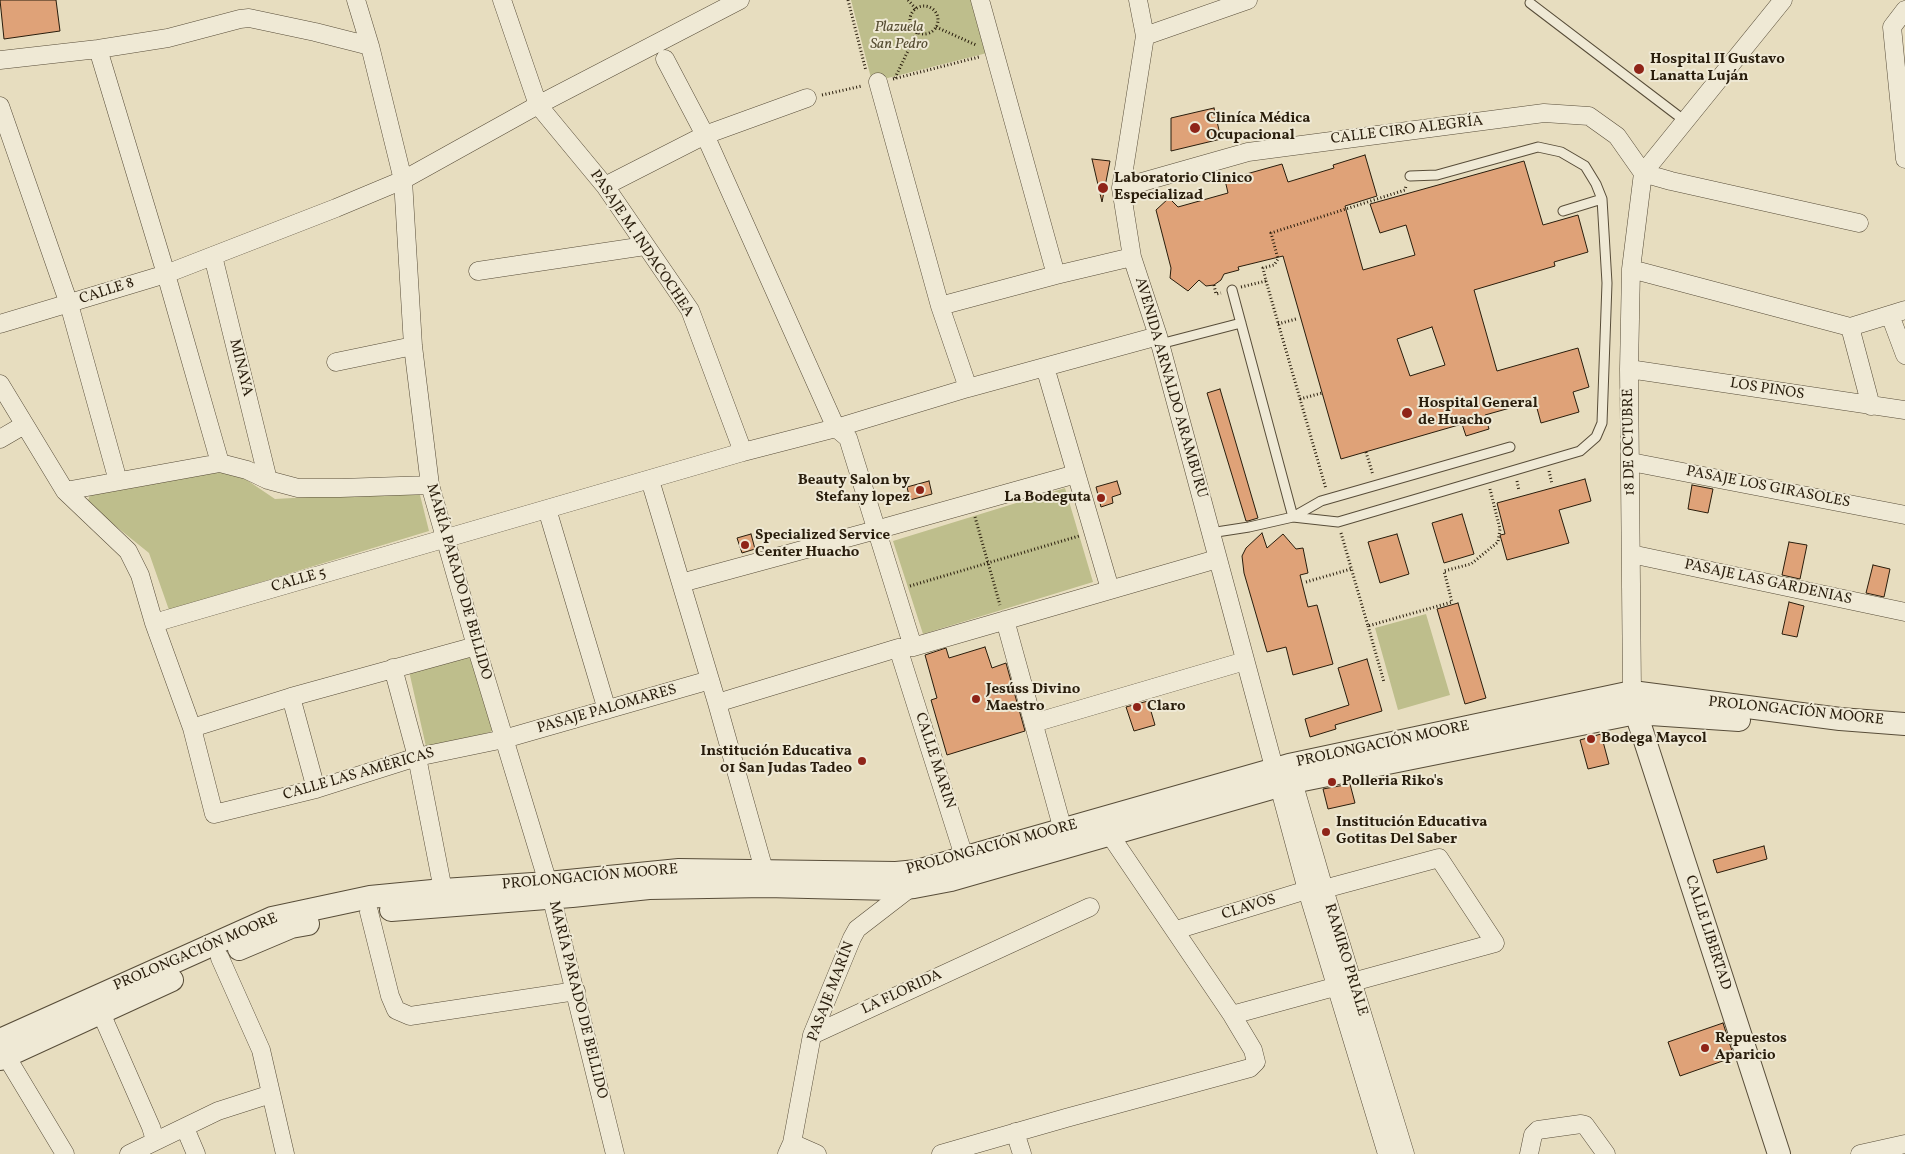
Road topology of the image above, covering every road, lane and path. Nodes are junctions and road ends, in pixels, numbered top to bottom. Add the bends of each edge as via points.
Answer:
1 (356, 0) edge
2 (502, 0) edge
3 (740, 0) edge
4 (848, 0) edge
5 (908, 0) edge
6 (980, 0) edge
7 (1138, 0) edge
8 (1248, 0) edge
9 (1783, 0) edge
10 (1530, 3) dead end
11 (916, 9) junction
12 (1905, 10) edge
13 (936, 27) junction
14 (917, 32) junction
15 (1145, 36) junction
16 (370, 46) junction
17 (98, 49) junction
18 (994, 53) junction
19 (0, 60) edge
20 (665, 60) dead end
21 (881, 81) junction
22 (807, 98) joint
23 (538, 105) junction
24 (0, 106) edge
25 (1685, 121) junction
26 (705, 134) junction
27 (1905, 159) edge
28 (1643, 173) junction
29 (1410, 176) joint
30 (403, 180) junction
31 (605, 186) junction
32 (1121, 188) junction
33 (1602, 199) junction
34 (1563, 211) dead end
35 (1859, 223) dead end
36 (645, 246) junction
37 (213, 256) junction
38 (1132, 257) junction
39 (1630, 269) junction
40 (478, 271) dead end
41 (166, 274) junction
42 (1056, 275) junction
43 (1266, 281) junction
44 (1214, 285) dead end
45 (1232, 290) junction
46 (68, 304) junction
47 (940, 306) junction
48 (1897, 312) edge
49 (1296, 319) dead end
50 (1241, 323) junction
51 (0, 324) edge
52 (1278, 324) junction
53 (1850, 327) junction
54 (1159, 340) junction
55 (413, 346) junction
56 (1905, 355) edge
57 (336, 362) dead end
58 (1044, 367) junction
59 (1629, 369) junction
60 (0, 384) edge
61 (968, 388) junction
62 (1322, 393) dead end
63 (1300, 399) junction
64 (1871, 406) junction
65 (1905, 410) edge
66 (24, 425) junction
67 (836, 428) junction
68 (0, 439) edge
69 (1510, 447) dead end
70 (743, 452) junction
71 (1366, 452) dead end
72 (1631, 462) junction
73 (220, 463) junction
74 (1076, 474) junction
75 (1487, 478) junction
76 (268, 480) junction
77 (650, 480) junction
78 (118, 481) junction
79 (430, 485) junction
80 (1376, 486) junction
81 (65, 491) junction
82 (1329, 499) junction
83 (970, 504) junction
84 (547, 509) junction
85 (1905, 515) edge
86 (1293, 517) junction
87 (1338, 522) junction
88 (876, 530) junction
89 (1093, 532) junction
90 (1210, 533) junction
91 (444, 539) junction
92 (1631, 554) junction
93 (1217, 559) junction
94 (988, 564) junction
95 (1351, 569) junction
96 (1306, 582) dead end
97 (682, 583) junction
98 (1110, 589) junction
99 (895, 590) junction
100 (1905, 612) edge
101 (1004, 620) junction
102 (154, 623) junction
103 (1368, 626) junction
104 (476, 646) junction
105 (906, 647) junction
106 (1245, 661) junction
107 (393, 668) junction
108 (710, 680) junction
109 (1384, 682) dead end
110 (291, 697) junction
111 (1634, 702) junction
112 (718, 703) junction
113 (608, 710) junction
114 (1034, 723) junction
115 (1905, 724) edge
116 (192, 728) junction
117 (1905, 733) edge
118 (504, 739) junction
119 (418, 756) junction
120 (1284, 775) junction
121 (316, 788) junction
122 (1110, 835) junction
123 (1065, 838) junction
124 (967, 865) junction
125 (765, 878) junction
126 (916, 879) junction
127 (1316, 889) junction
128 (443, 890) junction
129 (550, 890) junction
130 (1090, 907) dead end
131 (369, 912) junction
132 (1176, 930) junction
133 (220, 958) junction
134 (1344, 985) junction
135 (576, 991) junction
136 (101, 1013) junction
137 (1232, 1015) junction
138 (812, 1035) junction
139 (2, 1052) edge
140 (272, 1094) junction
141 (185, 1128) junction
142 (1015, 1132) junction
143 (154, 1140) junction
144 (1905, 1144) edge
145 (789, 1149) edge
146 (65, 1154) edge
147 (129, 1154) edge
148 (196, 1154) edge
149 (285, 1154) edge
150 (615, 1154) edge
151 (817, 1154) edge
152 (941, 1154) edge
153 (1022, 1154) edge
154 (1388, 1154) edge
155 (1405, 1154) edge
156 (1529, 1154) edge
157 (1606, 1154) edge
158 (1779, 1154) edge
159 (1860, 1154) edge

1 - 16 street, MARÍA PARADO DE BELLIDO
2 - 23 street
3 - 23 street, CALLE 8
4 - 21 path
5 - 11 path
6 - 18 street
7 - 15 street, AVENIDA ARNALDO ARAMBURU
8 - 15 street
9 - 25 street
10 - 25 lane
11 - 13 path via 926,7 935,12 938,17
11 - 14 path via 910,18
12 - 27 street via 1892,26
13 - 14 path via 928,34
13 - 18 path
14 - 21 path
15 - 32 street, AVENIDA ARNALDO ARAMBURU
16 - 17 street via 249,18 168,38
16 - 30 street, MARÍA PARADO DE BELLIDO
17 - 19 street
17 - 41 street
18 - 21 path
18 - 42 street
20 - 26 street, CALLE MARIN
21 - 22 path
21 - 47 street
22 - 26 street
23 - 30 street, CALLE 8
23 - 31 street, PASAJE M. INDACOCHEA
24 - 46 street
25 - 28 street
26 - 31 street
26 - 67 street, CALLE MARIN
28 - 32 street, CALLE CIRO ALEGRÍA via 1617,136 1590,116 1544,113 1248,152
28 - 35 street
28 - 39 street, 18 DE OCTUBRE
29 - 33 lane via 1437,175 1538,148 1561,152 1585,166
29 - 43 path via 1405,190 1271,232 1278,259 1274,265 1263,268
30 - 37 street, CALLE 8
30 - 55 street, MARÍA PARADO DE BELLIDO
31 - 36 street, PASAJE M. INDACOCHEA
32 - 38 street, AVENIDA ARNALDO ARAMBURU
33 - 34 lane
33 - 75 lane via 1607,283 1602,423 1596,437 1580,451
36 - 40 street
36 - 70 street, PASAJE M. INDACOCHEA via 690,310
37 - 41 street, CALLE 8
37 - 76 street, MINAYA
38 - 42 street
38 - 54 street, AVENIDA ARNALDO ARAMBURU
39 - 53 street
39 - 59 street, 18 DE OCTUBRE
41 - 46 street, CALLE 8
41 - 73 street
42 - 47 street
43 - 45 path
43 - 52 path
44 - 45 path via 1216,294
45 - 50 lane
46 - 51 street, CALLE 8
46 - 78 street
47 - 61 street
48 - 53 street
48 - 56 street
49 - 52 path
50 - 54 lane
50 - 86 lane
52 - 63 path
53 - 64 street
54 - 58 street, CALLE 5
54 - 90 street, AVENIDA ARNALDO ARAMBURU
55 - 57 street
55 - 79 street, MARÍA PARADO DE BELLIDO
58 - 61 street, CALLE 5
58 - 74 street
59 - 64 street, LOS PINOS
59 - 72 street, 18 DE OCTUBRE
60 - 66 street
61 - 67 street, CALLE 5
62 - 63 path
63 - 82 path
64 - 65 street, LOS PINOS
66 - 68 street
66 - 81 street
67 - 70 street, CALLE 5
67 - 88 street, CALLE MARIN via 848,438
69 - 80 lane
70 - 77 street, CALLE 5
71 - 80 path
72 - 85 street, PASAJE LOS GIRASOLES
72 - 92 street, 18 DE OCTUBRE
73 - 76 street via 240,467
73 - 78 street
74 - 83 street
74 - 89 street
75 - 87 lane
75 - 103 path via 1500,529 1498,542 1471,564 1444,571 1452,602
76 - 79 street via 298,488
77 - 84 street, CALLE 5
77 - 97 street
78 - 81 street
79 - 91 street, MARÍA PARADO DE BELLIDO
80 - 82 lane
81 - 102 street via 128,551 140,575
82 - 86 lane
83 - 88 street
83 - 94 path
84 - 91 street, CALLE 5
84 - 113 street
86 - 87 lane
86 - 90 lane
87 - 95 path
88 - 97 street
88 - 99 street, CALLE MARIN
89 - 94 path
89 - 98 street
90 - 93 street, AVENIDA ARNALDO ARAMBURU
91 - 102 street, CALLE 5
91 - 104 street, MARÍA PARADO DE BELLIDO
92 - 100 street, PASAJE LAS GARDENIAS
92 - 111 street, 18 DE OCTUBRE
93 - 98 street
93 - 106 street, AVENIDA ARNALDO ARAMBURU
94 - 99 path
94 - 101 path
95 - 96 path
95 - 103 path
97 - 108 street
98 - 101 street
99 - 105 street, CALLE MARIN
101 - 105 street
101 - 114 street
102 - 116 street
103 - 109 path
104 - 107 street
104 - 118 street, MARÍA PARADO DE BELLIDO
105 - 112 street
105 - 124 street, CALLE MARIN
106 - 114 street
106 - 120 street, AVENIDA ARNALDO ARAMBURU
107 - 110 street
107 - 119 street
108 - 112 street
108 - 113 street, PASAJE PALOMARES
110 - 116 street
110 - 121 street
111 - 115 street, PROLONGACIÓN MOORE
111 - 117 street, PROLONGACIÓN MOORE
111 - 120 street, PROLONGACIÓN MOORE
111 - 158 street, CALLE LIBERTAD
112 - 125 street
113 - 118 street, PASAJE PALOMARES
114 - 123 street
116 - 121 street, CALLE LAS AMÉRICAS via 214,814
118 - 119 street, CALLE LAS AMÉRICAS
118 - 129 street, MARÍA PARADO DE BELLIDO
119 - 121 street, CALLE LAS AMÉRICAS
119 - 128 street
120 - 122 street, PROLONGACIÓN MOORE
120 - 123 street, PROLONGACIÓN MOORE
120 - 127 street, RAMIRO PRIALE
122 - 123 street, PROLONGACIÓN MOORE
122 - 132 street
123 - 124 street, PROLONGACIÓN MOORE
124 - 126 street, PROLONGACIÓN MOORE
125 - 126 street, PROLONGACIÓN MOORE via 896,873
125 - 129 street, PROLONGACIÓN MOORE via 679,870
126 - 138 street, PASAJE MARÍN via 857,929
127 - 132 street, CLAVOS
127 - 134 street, RAMIRO PRIALE
127 - 134 street, CLAVOS via 1439,858 1494,943
128 - 129 street, PROLONGACIÓN MOORE
128 - 139 street, PROLONGACIÓN MOORE via 370,897 272,918
129 - 131 street, PROLONGACIÓN MOORE
129 - 135 street, MARÍA PARADO DE BELLIDO
130 - 138 street, LA FLORIDA
131 - 133 street, PROLONGACIÓN MOORE via 291,927
131 - 135 street via 390,996 396,1010 410,1016
132 - 137 street
133 - 136 street, PROLONGACIÓN MOORE
133 - 140 street via 261,1050
134 - 137 street
134 - 154 street, RAMIRO PRIALE
134 - 155 street, RAMIRO PRIALE
135 - 150 street, MARÍA PARADO DE BELLIDO
136 - 139 street, PROLONGACIÓN MOORE
136 - 143 street
137 - 142 street via 1253,1050 1256,1062 1250,1068
138 - 145 street, PASAJE MARÍN
139 - 146 street
140 - 141 street via 218,1111
140 - 149 street
141 - 143 street
141 - 148 street
142 - 152 street
142 - 153 street
143 - 147 street
144 - 159 street
145 - 151 street
156 - 157 street via 1533,1135 1538,1130 1581,1124

